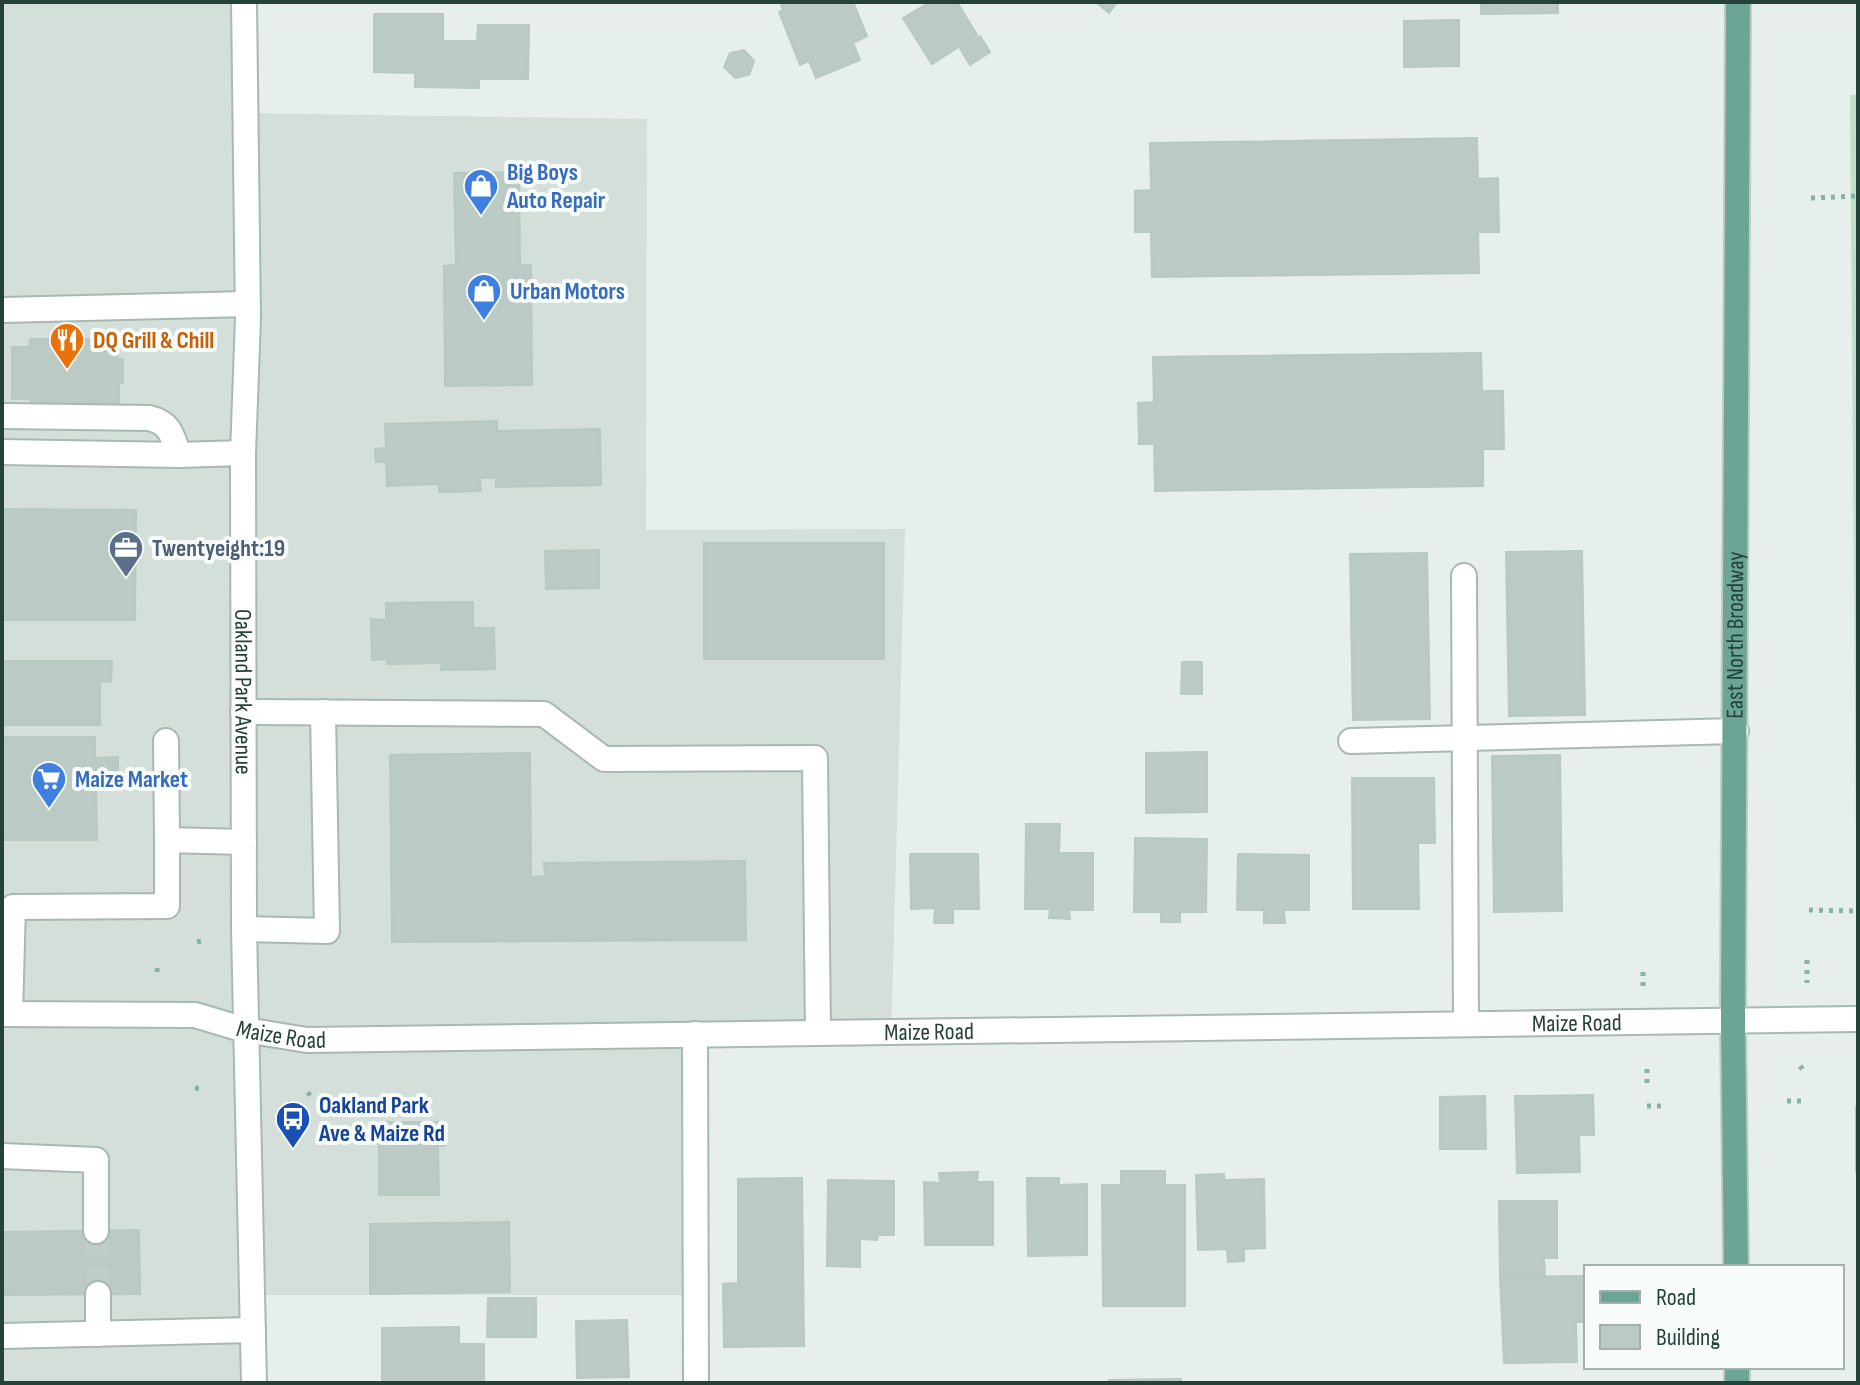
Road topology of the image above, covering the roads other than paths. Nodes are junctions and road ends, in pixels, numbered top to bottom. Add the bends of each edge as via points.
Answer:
1 (244, 2) edge
2 (1738, 2) edge
3 (248, 304) junction
4 (105, 307) junction
5 (2, 310) edge
6 (2, 322) edge
7 (2, 416) edge
8 (2, 452) edge
9 (243, 453) junction
10 (179, 455) junction
11 (1464, 576) dead end
12 (243, 712) junction
13 (323, 712) junction
14 (1736, 731) junction
15 (1465, 738) junction
16 (166, 741) dead end
17 (1351, 741) dead end
18 (167, 840) junction
19 (244, 842) junction
20 (244, 929) junction
21 (6, 1014) edge
22 (1858, 1019) edge
23 (1733, 1021) junction
24 (1466, 1024) junction
25 (245, 1030) junction
26 (818, 1033) junction
27 (695, 1034) junction
28 (2, 1156) edge
29 (96, 1231) tunnel mouth
30 (1736, 1265) edge
31 (98, 1294) tunnel mouth
32 (253, 1330) junction
33 (98, 1334) junction
34 (2, 1336) edge
35 (254, 1383) edge
36 (696, 1383) edge

1 - 3 street, Oakland Park Avenue
2 - 14 main road, East North Broadway
3 - 4 street
3 - 9 street, Oakland Park Avenue
4 - 5 street
4 - 6 street via 95,316
7 - 10 street via 149,418 162,421
8 - 10 street
9 - 10 street
9 - 12 street, Oakland Park Avenue
11 - 15 street
12 - 13 street
12 - 19 street, Oakland Park Avenue
13 - 20 street via 327,931
13 - 26 street via 544,714 604,759 815,758
14 - 15 street
14 - 23 main road, East North Broadway
15 - 17 street
15 - 24 street
16 - 18 street
18 - 19 street
18 - 21 street via 167,906 13,907
19 - 20 street, Oakland Park Avenue
20 - 25 street, Oakland Park Avenue
21 - 25 street, Maize Road via 195,1015
22 - 23 street, Maize Road
23 - 24 street, Maize Road
23 - 30 main road, East North Broadway
24 - 26 street, Maize Road
25 - 27 street, Maize Road via 307,1040
25 - 32 street, Oakland Park Avenue
26 - 27 street, Maize Road
27 - 36 street
28 - 29 street via 96,1160
31 - 33 street
32 - 33 street
32 - 35 street, Oakland Park Avenue
33 - 34 street

